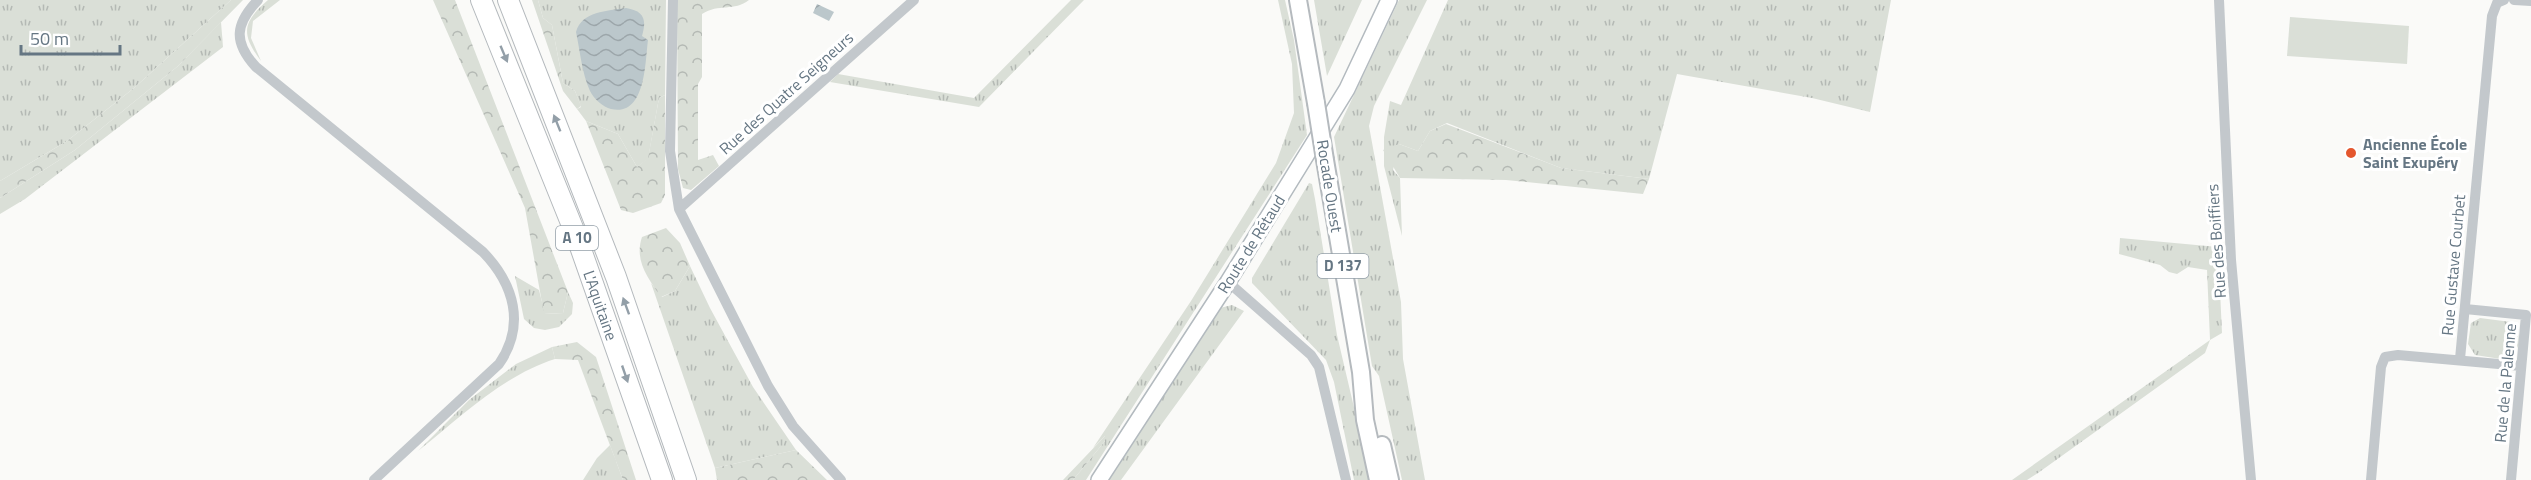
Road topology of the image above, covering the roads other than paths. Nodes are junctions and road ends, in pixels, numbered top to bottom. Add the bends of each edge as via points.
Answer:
1 (258, 0) edge
2 (481, 0) edge
3 (508, 0) edge
4 (673, 0) edge
5 (914, 0) edge
6 (1299, 0) edge
7 (1389, 0) edge
8 (2219, 0) edge
9 (2504, 0) edge
10 (2514, 0) edge
11 (2531, 1) edge
12 (679, 209) junction
13 (1228, 282) junction
14 (2465, 309) junction
15 (2460, 359) junction
16 (2521, 366) junction
17 (1361, 372) junction
18 (374, 480) edge
19 (662, 480) edge
20 (686, 480) edge
21 (841, 480) edge
22 (1099, 480) edge
23 (1346, 480) edge
24 (1378, 480) edge
25 (1390, 480) edge
26 (2251, 480) edge
27 (2371, 480) edge
28 (2511, 480) edge

1 - 18 street via 242,20 239,32 246,56 483,252 502,274 513,306 513,337 499,364
2 -> 19 highway, L'Aquitaine / A 10 via 577,238
20 -> 3 highway, L'Aquitaine / A 10 via 616,278
4 - 12 street via 669,143
5 - 12 street, Rue des Quatre Seigneurs
6 - 17 main road, Rocade Ouest / D 137, bridge
7 - 13 main road, Route de Rétaud via 1347,89
8 - 26 street, Rue des Boiffiers via 2231,260
9 - 14 street, Rue Gustave Courbet via 2497,3 2492,16
10 - 11 street
12 - 21 street via 768,386 793,426
13 - 22 main road, Route de Rétaud
13 - 23 street via 1311,355 1319,367
14 - 15 street, Rue Gustave Courbet
14 - 16 street, Rue de la Palenne via 2526,315
15 - 16 street
15 - 27 street via 2385,357
16 - 28 street, Rue de la Palenne
17 - 24 main road, Rocade Ouest / D 137 via 1365,420
17 - 25 main road, Rocade Ouest / D 137

